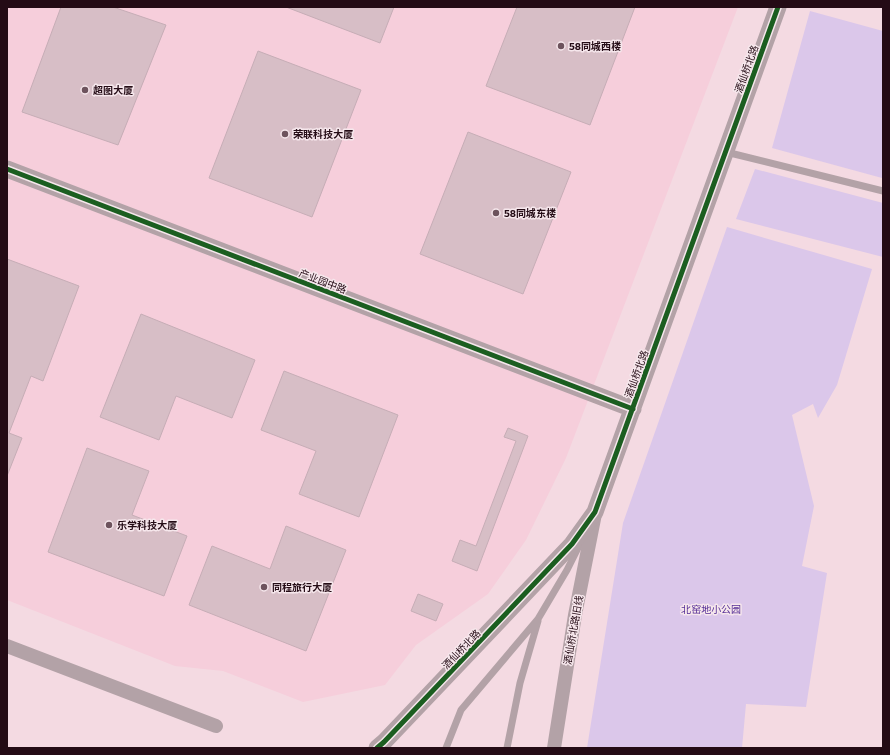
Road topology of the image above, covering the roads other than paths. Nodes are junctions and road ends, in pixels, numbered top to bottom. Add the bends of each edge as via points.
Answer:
1 (778, 7) edge
2 (726, 152) junction
3 (7, 169) edge
4 (883, 191) edge
5 (633, 409) junction
6 (595, 512) junction
7 (538, 619) junction
8 (7, 646) edge
9 (216, 726) dead end
10 (377, 748) edge
11 (446, 748) edge
12 (507, 748) edge
13 (554, 748) edge

1 - 2 street, 酒仙桥北路
2 - 4 lane
2 - 5 street, 酒仙桥北路
3 - 5 street, 产业园中路
5 - 6 street, 酒仙桥北路
6 - 7 lane via 567,570
6 - 10 street, 酒仙桥北路 via 572,544
6 - 13 street, 酒仙桥北路旧线 via 572,629
7 - 11 lane via 461,710
7 - 12 lane via 520,684
8 - 9 street

